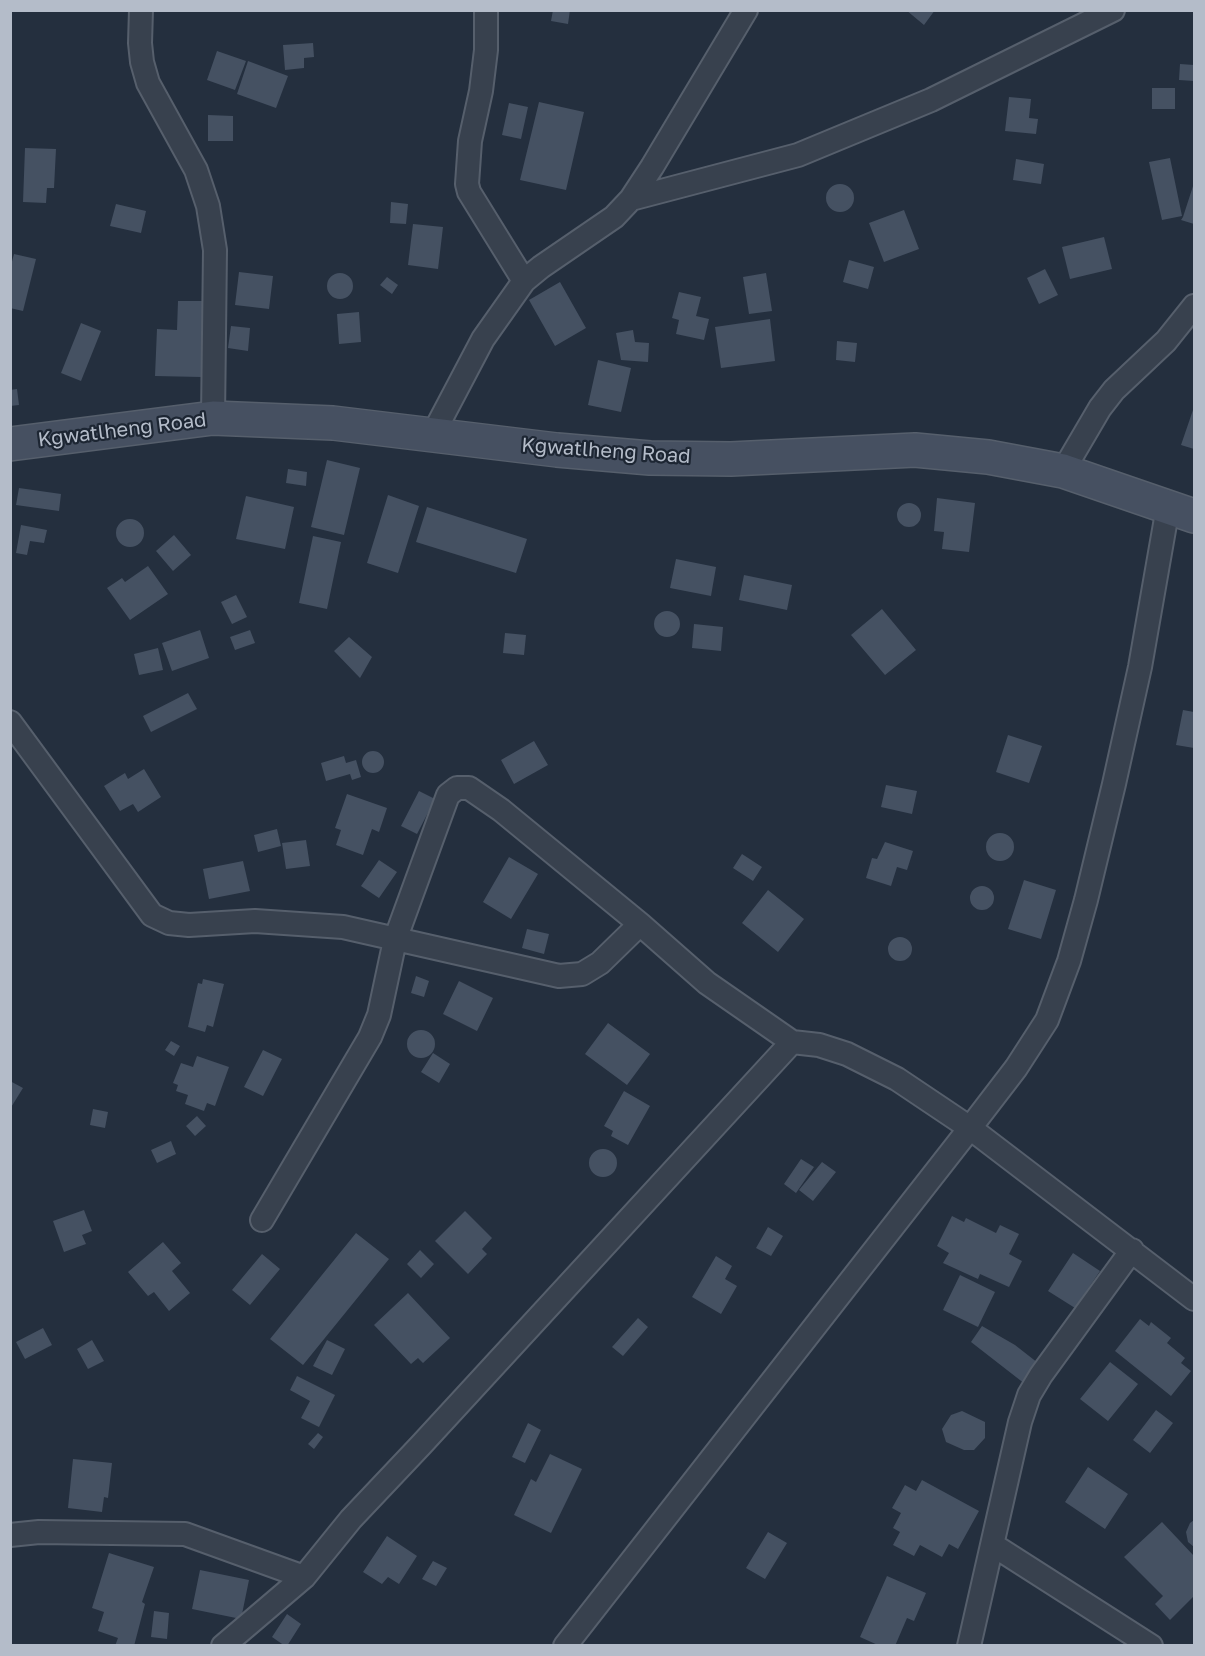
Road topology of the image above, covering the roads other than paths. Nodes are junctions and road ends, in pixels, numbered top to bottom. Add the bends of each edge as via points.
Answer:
1 (141, 10) edge
2 (486, 10) edge
3 (746, 10) edge
4 (1113, 10) edge
5 (631, 199) junction
6 (524, 281) junction
7 (1194, 306) edge
8 (213, 418) junction
9 (433, 434) junction
10 (10, 444) edge
11 (1063, 471) junction
12 (1181, 511) edge
13 (10, 722) edge
14 (640, 924) junction
15 (395, 940) junction
16 (792, 1042) junction
17 (970, 1128) junction
18 (262, 1220) dead end
19 (1132, 1250) junction
20 (1194, 1299) edge
21 (10, 1534) edge
22 (993, 1545) junction
23 (304, 1577) junction
24 (223, 1646) edge
25 (565, 1646) edge
26 (969, 1646) edge
27 (1151, 1646) edge

1 - 8 street via 140,43 148,83 196,170 208,206 215,250
2 - 6 street via 486,50 466,184
3 - 5 street
4 - 5 street via 931,100 798,155
5 - 6 street via 614,217
6 - 9 street via 483,339
7 - 11 street via 1166,341 1114,390
8 - 9 street, Kgwatlheng Road via 333,423
8 - 10 street, Kgwatlheng Road
9 - 11 street, Kgwatlheng Road via 650,458 731,459 915,450 988,457
11 - 12 street, Kgwatlheng Road
12 - 17 street via 1069,961 1047,1020
13 - 15 street via 152,915 169,923 189,925 255,921 343,927
14 - 15 street via 600,963 582,974 559,976
14 - 15 street via 501,810 468,788 457,788 448,795
14 - 16 street via 706,983
15 - 18 street via 379,1015 370,1037
16 - 17 street via 847,1054 887,1074
16 - 23 street via 351,1519
17 - 19 street
17 - 25 street
19 - 20 street
19 - 22 street via 1029,1395
21 - 23 street via 185,1534
22 - 26 street
22 - 27 street
23 - 24 street

